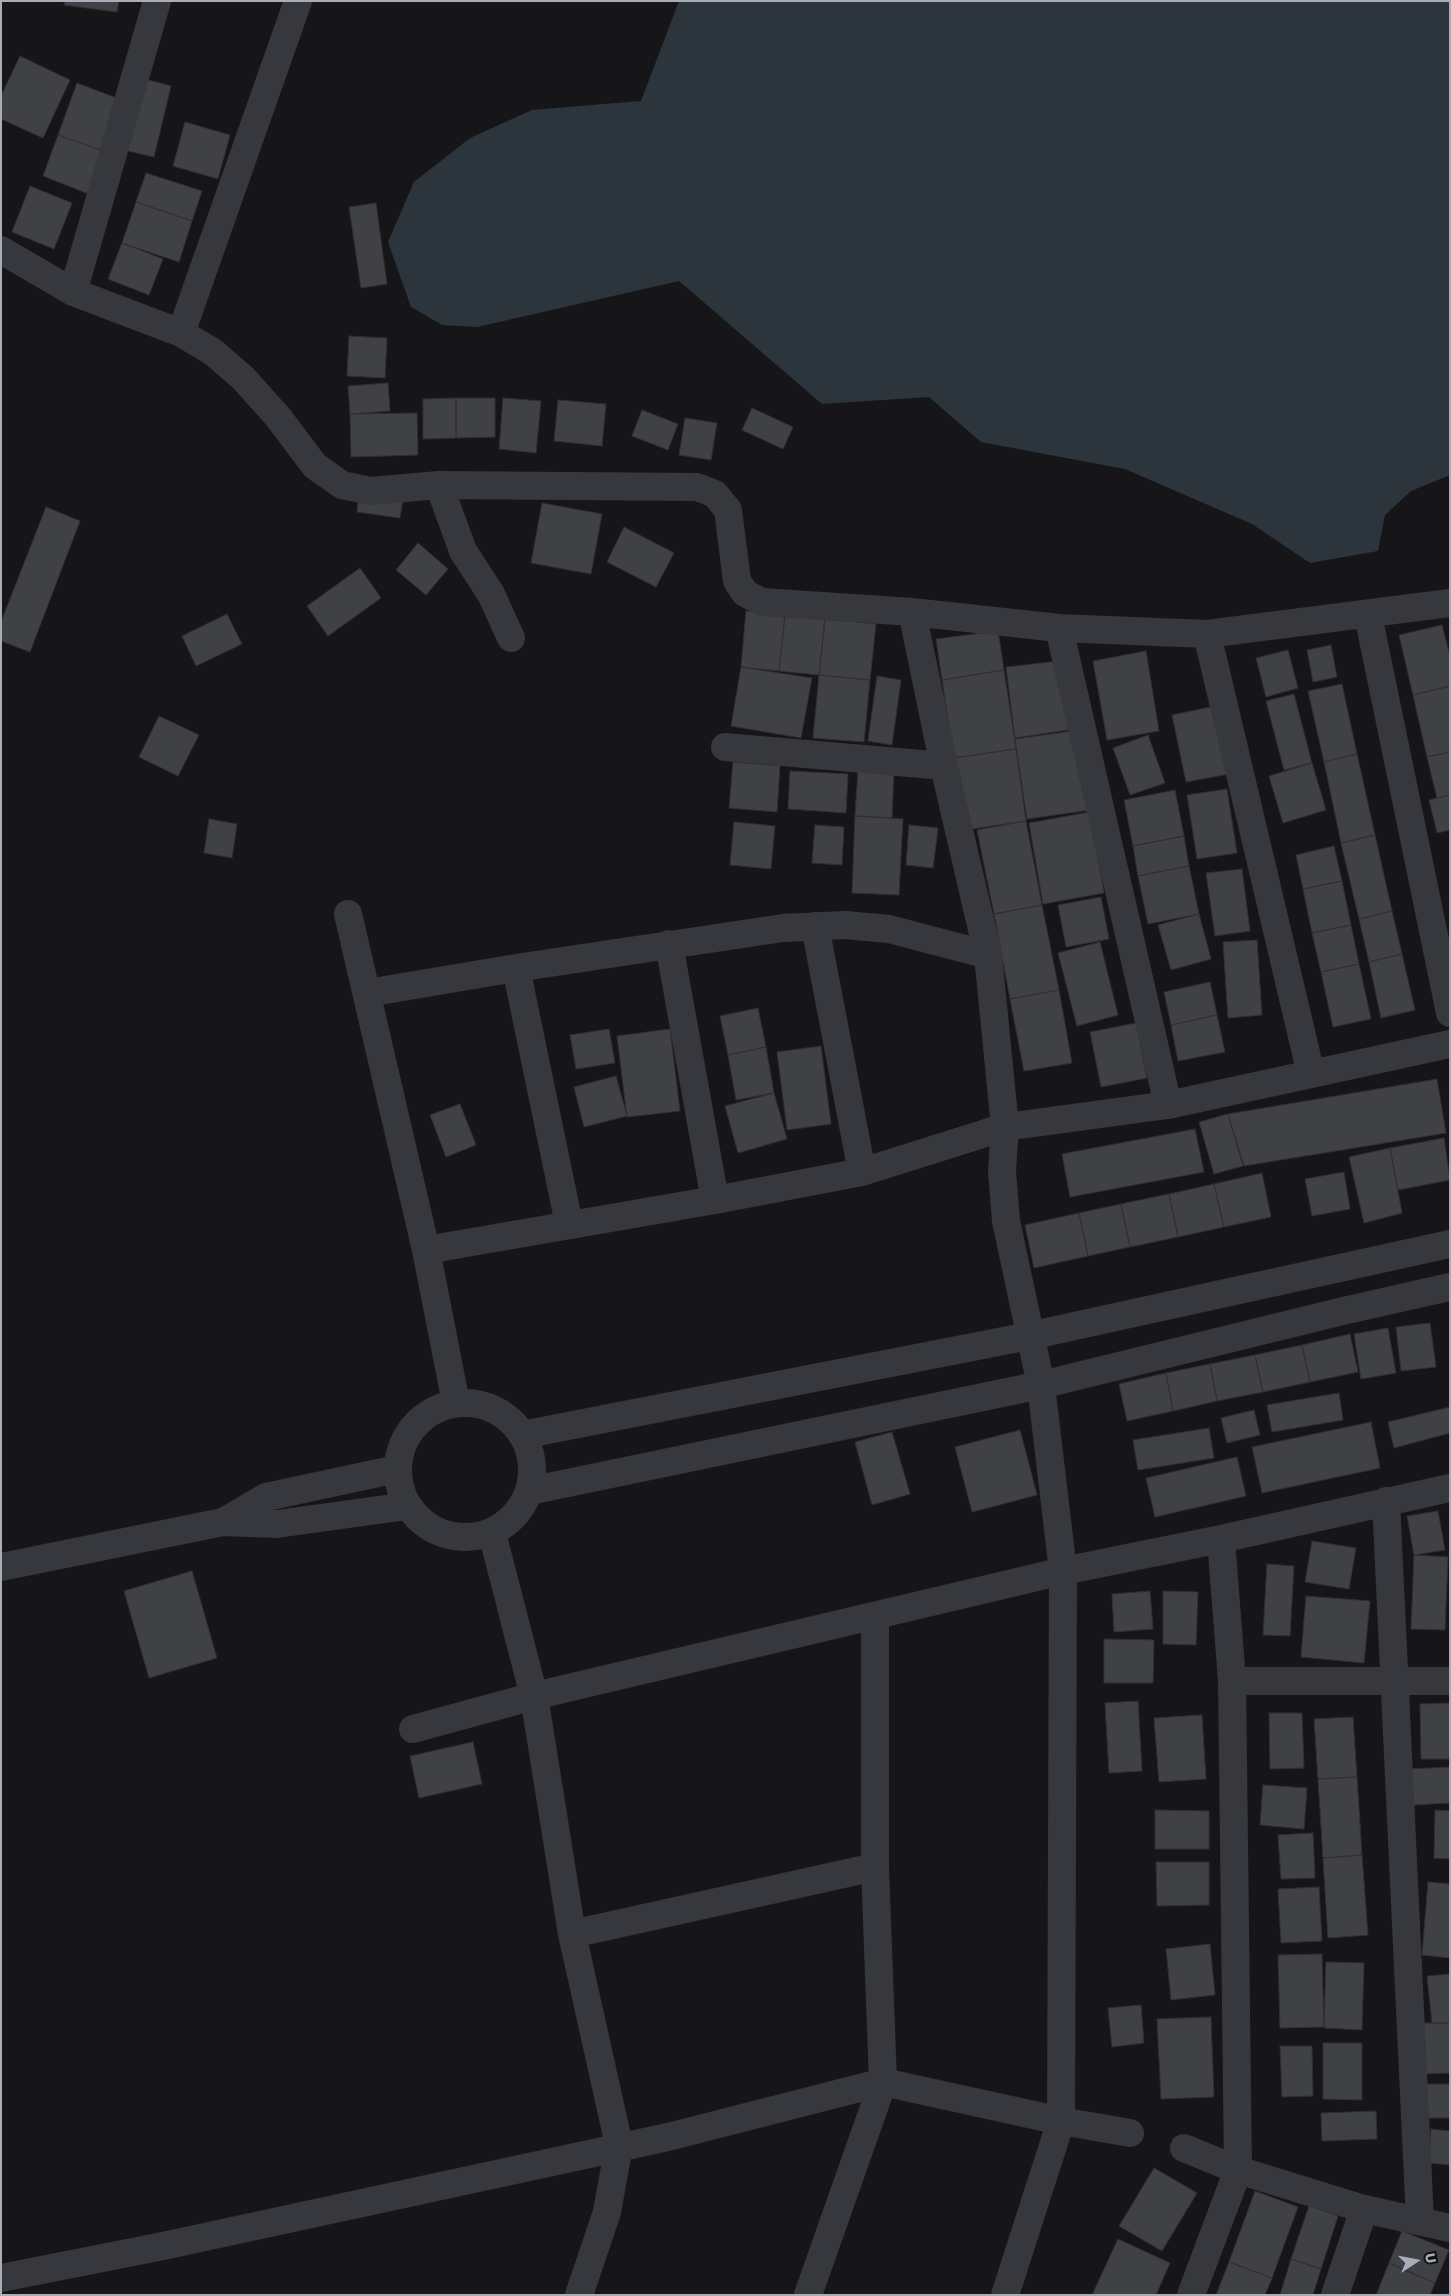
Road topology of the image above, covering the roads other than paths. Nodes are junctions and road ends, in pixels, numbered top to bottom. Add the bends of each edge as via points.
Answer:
1 (157, 1) edge
2 (298, 1) edge
3 (1, 250) edge
4 (73, 292) junction
5 (181, 334) junction
6 (439, 484) junction
7 (1450, 603) edge
8 (912, 612) junction
9 (1368, 615) junction
10 (1059, 628) junction
11 (1207, 634) junction
12 (511, 638) dead end
13 (725, 747) dead end
14 (944, 766) junction
15 (348, 914) dead end
16 (816, 926) junction
17 (669, 944) junction
18 (988, 955) junction
19 (516, 968) junction
20 (367, 993) junction
21 (1450, 1013) edge
22 (1450, 1044) edge
23 (1311, 1074) junction
24 (1168, 1105) junction
25 (1005, 1127) junction
26 (862, 1172) junction
27 (715, 1200) junction
28 (569, 1224) junction
29 (1450, 1244) edge
30 (426, 1250) junction
31 (1450, 1287) edge
32 (1029, 1336) junction
33 (1041, 1386) junction
34 (456, 1403) junction
35 (522, 1435) junction
36 (397, 1469) junction
37 (1450, 1488) edge
38 (529, 1491) junction
39 (1386, 1502) junction
40 (407, 1506) junction
41 (223, 1522) junction
42 (492, 1533) junction
43 (1221, 1539) junction
44 (1, 1567) edge
45 (1063, 1571) junction
46 (875, 1616) junction
47 (1232, 1681) junction
48 (1450, 1681) edge
49 (1394, 1682) junction
50 (534, 1696) junction
51 (413, 1730) dead end
52 (874, 1867) junction
53 (572, 1934) junction
54 (883, 2082) junction
55 (1061, 2121) junction
56 (1130, 2133) dead end
57 (619, 2145) junction
58 (1184, 2148) dead end
59 (1238, 2170) junction
60 (1364, 2209) junction
61 (1420, 2221) junction
62 (1450, 2228) edge
63 (1, 2278) edge
64 (579, 2295) edge
65 (808, 2295) edge
66 (1005, 2295) edge
67 (1192, 2295) edge
68 (1335, 2295) edge

1 - 4 street
2 - 5 street
3 - 4 street
4 - 5 street
5 - 6 street via 213,352 243,378 315,466 342,485 371,491
6 - 8 street via 697,487 715,494 728,510 737,581 745,593 762,602
6 - 12 street via 463,551 491,594
7 - 9 street
8 - 10 street
8 - 14 street
9 - 11 street
9 - 21 street
10 - 11 street
10 - 24 street
11 - 23 street
13 - 14 street
14 - 18 street
15 - 20 street
16 - 17 street
16 - 18 street via 889,929
16 - 26 street
17 - 19 street
17 - 27 street
18 - 25 street
19 - 20 street
19 - 28 street
20 - 30 street
22 - 23 street
23 - 24 street
24 - 25 street
25 - 26 street
25 - 32 street via 1002,1171 1006,1221
26 - 27 street
27 - 28 street
28 - 30 street
29 - 32 street
30 - 34 street
31 - 33 street
32 - 33 street
32 - 35 street
33 - 38 street
33 - 45 street
34 - 35 street via 476,1403 494,1409 510,1420
34 - 36 street via 438,1408 408,1432 400,1450
35 - 38 street via 530,1452
36 - 40 street
36 - 41 street via 266,1497
37 - 39 street
38 - 42 street via 521,1508
39 - 43 street
39 - 49 street
40 - 41 street via 277,1524
40 - 42 street via 435,1532 473,1538
41 - 44 street
42 - 50 street
43 - 45 street
43 - 47 street
45 - 46 street
45 - 55 street
46 - 50 street
46 - 52 street
47 - 49 street
47 - 59 street
48 - 49 street
49 - 61 street
50 - 51 street
50 - 53 street
52 - 53 street
52 - 54 street
53 - 57 street
54 - 55 street
54 - 57 street via 668,2136
54 - 65 street
55 - 56 street
55 - 66 street
57 - 63 street via 163,2246
57 - 64 street via 607,2212
58 - 59 street
59 - 60 street
59 - 67 street
60 - 61 street
60 - 68 street
61 - 62 street

